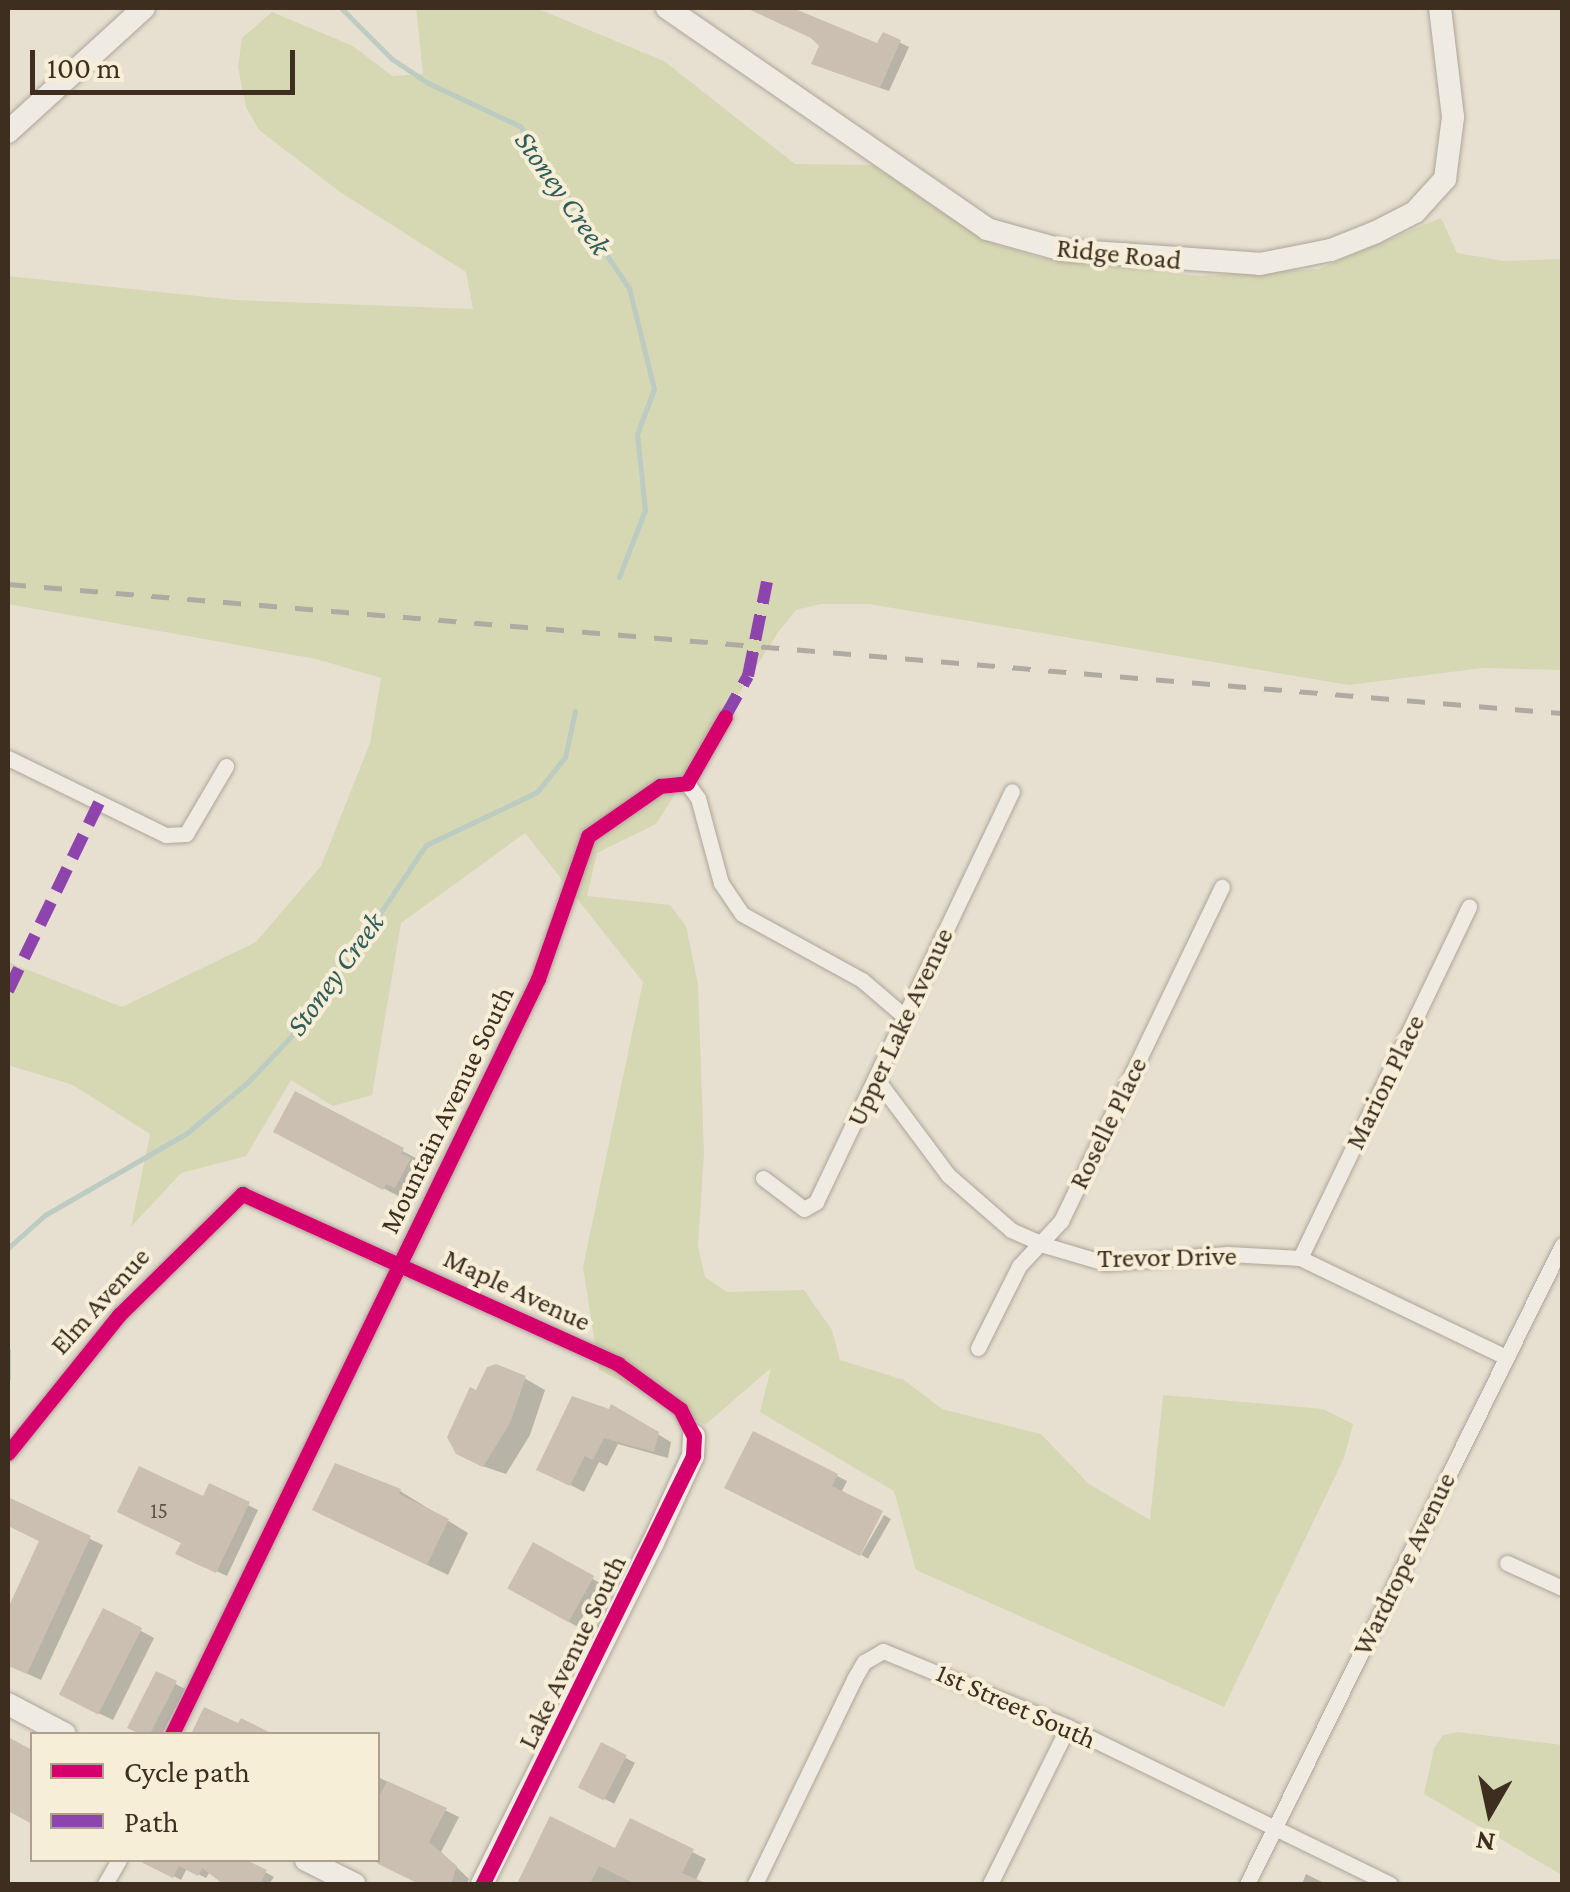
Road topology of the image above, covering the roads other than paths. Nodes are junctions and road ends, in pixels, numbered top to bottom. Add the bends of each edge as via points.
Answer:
1 (144, 8) edge
2 (667, 8) edge
3 (1440, 8) edge
4 (8, 132) edge
5 (725, 717) dead end
6 (8, 758) edge
7 (226, 766) dead end
8 (687, 783) junction
9 (1012, 791) dead end
10 (1222, 888) dead end
11 (1469, 906) dead end
12 (904, 1016) junction
13 (878, 1081) junction
14 (762, 1178) dead end
15 (242, 1194) joint
16 (1044, 1245) junction
17 (1562, 1248) edge
18 (1300, 1258) junction
19 (400, 1264) junction
20 (978, 1348) dead end
21 (1506, 1358) junction
22 (694, 1436) joint
23 (8, 1453) edge
24 (1507, 1563) dead end
25 (1562, 1588) edge
26 (8, 1704) edge
27 (1068, 1727) junction
28 (62, 1732) edge
29 (173, 1732) edge
30 (1273, 1830) junction
31 (117, 1862) edge
32 (310, 1862) edge
33 (105, 1884) edge
34 (354, 1884) edge
35 (482, 1884) edge
36 (755, 1884) edge
37 (990, 1884) edge
38 (1247, 1884) edge
39 (1390, 1884) edge

1 - 4 main road
2 - 3 main road, Ridge Road via 988,229 1062,250 1260,264 1331,250 1376,232 1415,212 1439,188 1453,142
5 - 8 street
6 - 7 street via 166,835 186,834
8 - 12 street via 698,798 721,883 742,914 862,980
8 - 19 street, Mountain Avenue South via 660,786 588,836 538,978
9 - 12 street, Upper Lake Avenue
10 - 16 street, Roselle Place
11 - 18 street, Marion Place
12 - 13 street, Upper Lake Avenue
13 - 14 street, Upper Lake Avenue via 808,1209
13 - 16 street, Trevor Drive via 948,1174 1011,1230
15 - 19 street, Maple Avenue
15 - 23 street, Elm Avenue via 118,1315
16 - 18 street, Trevor Drive via 1106,1263 1228,1254
16 - 20 street, Roselle Place via 1019,1266
17 - 21 street, Wardrope Avenue
18 - 21 street, Trevor Drive
19 - 22 street, Maple Avenue via 618,1364 680,1410
19 - 29 street, Mountain Avenue South
21 - 30 street, Wardrope Avenue
22 - 35 main road, Lake Avenue South via 692,1456 652,1545
24 - 25 street
26 - 28 main road
27 - 30 street, 1st Street South
27 - 36 street, 1st Street South via 883,1651 854,1678
27 - 37 street
30 - 38 street, Wardrope Avenue
30 - 39 street, 1st Street South
31 - 33 street
32 - 34 main road

